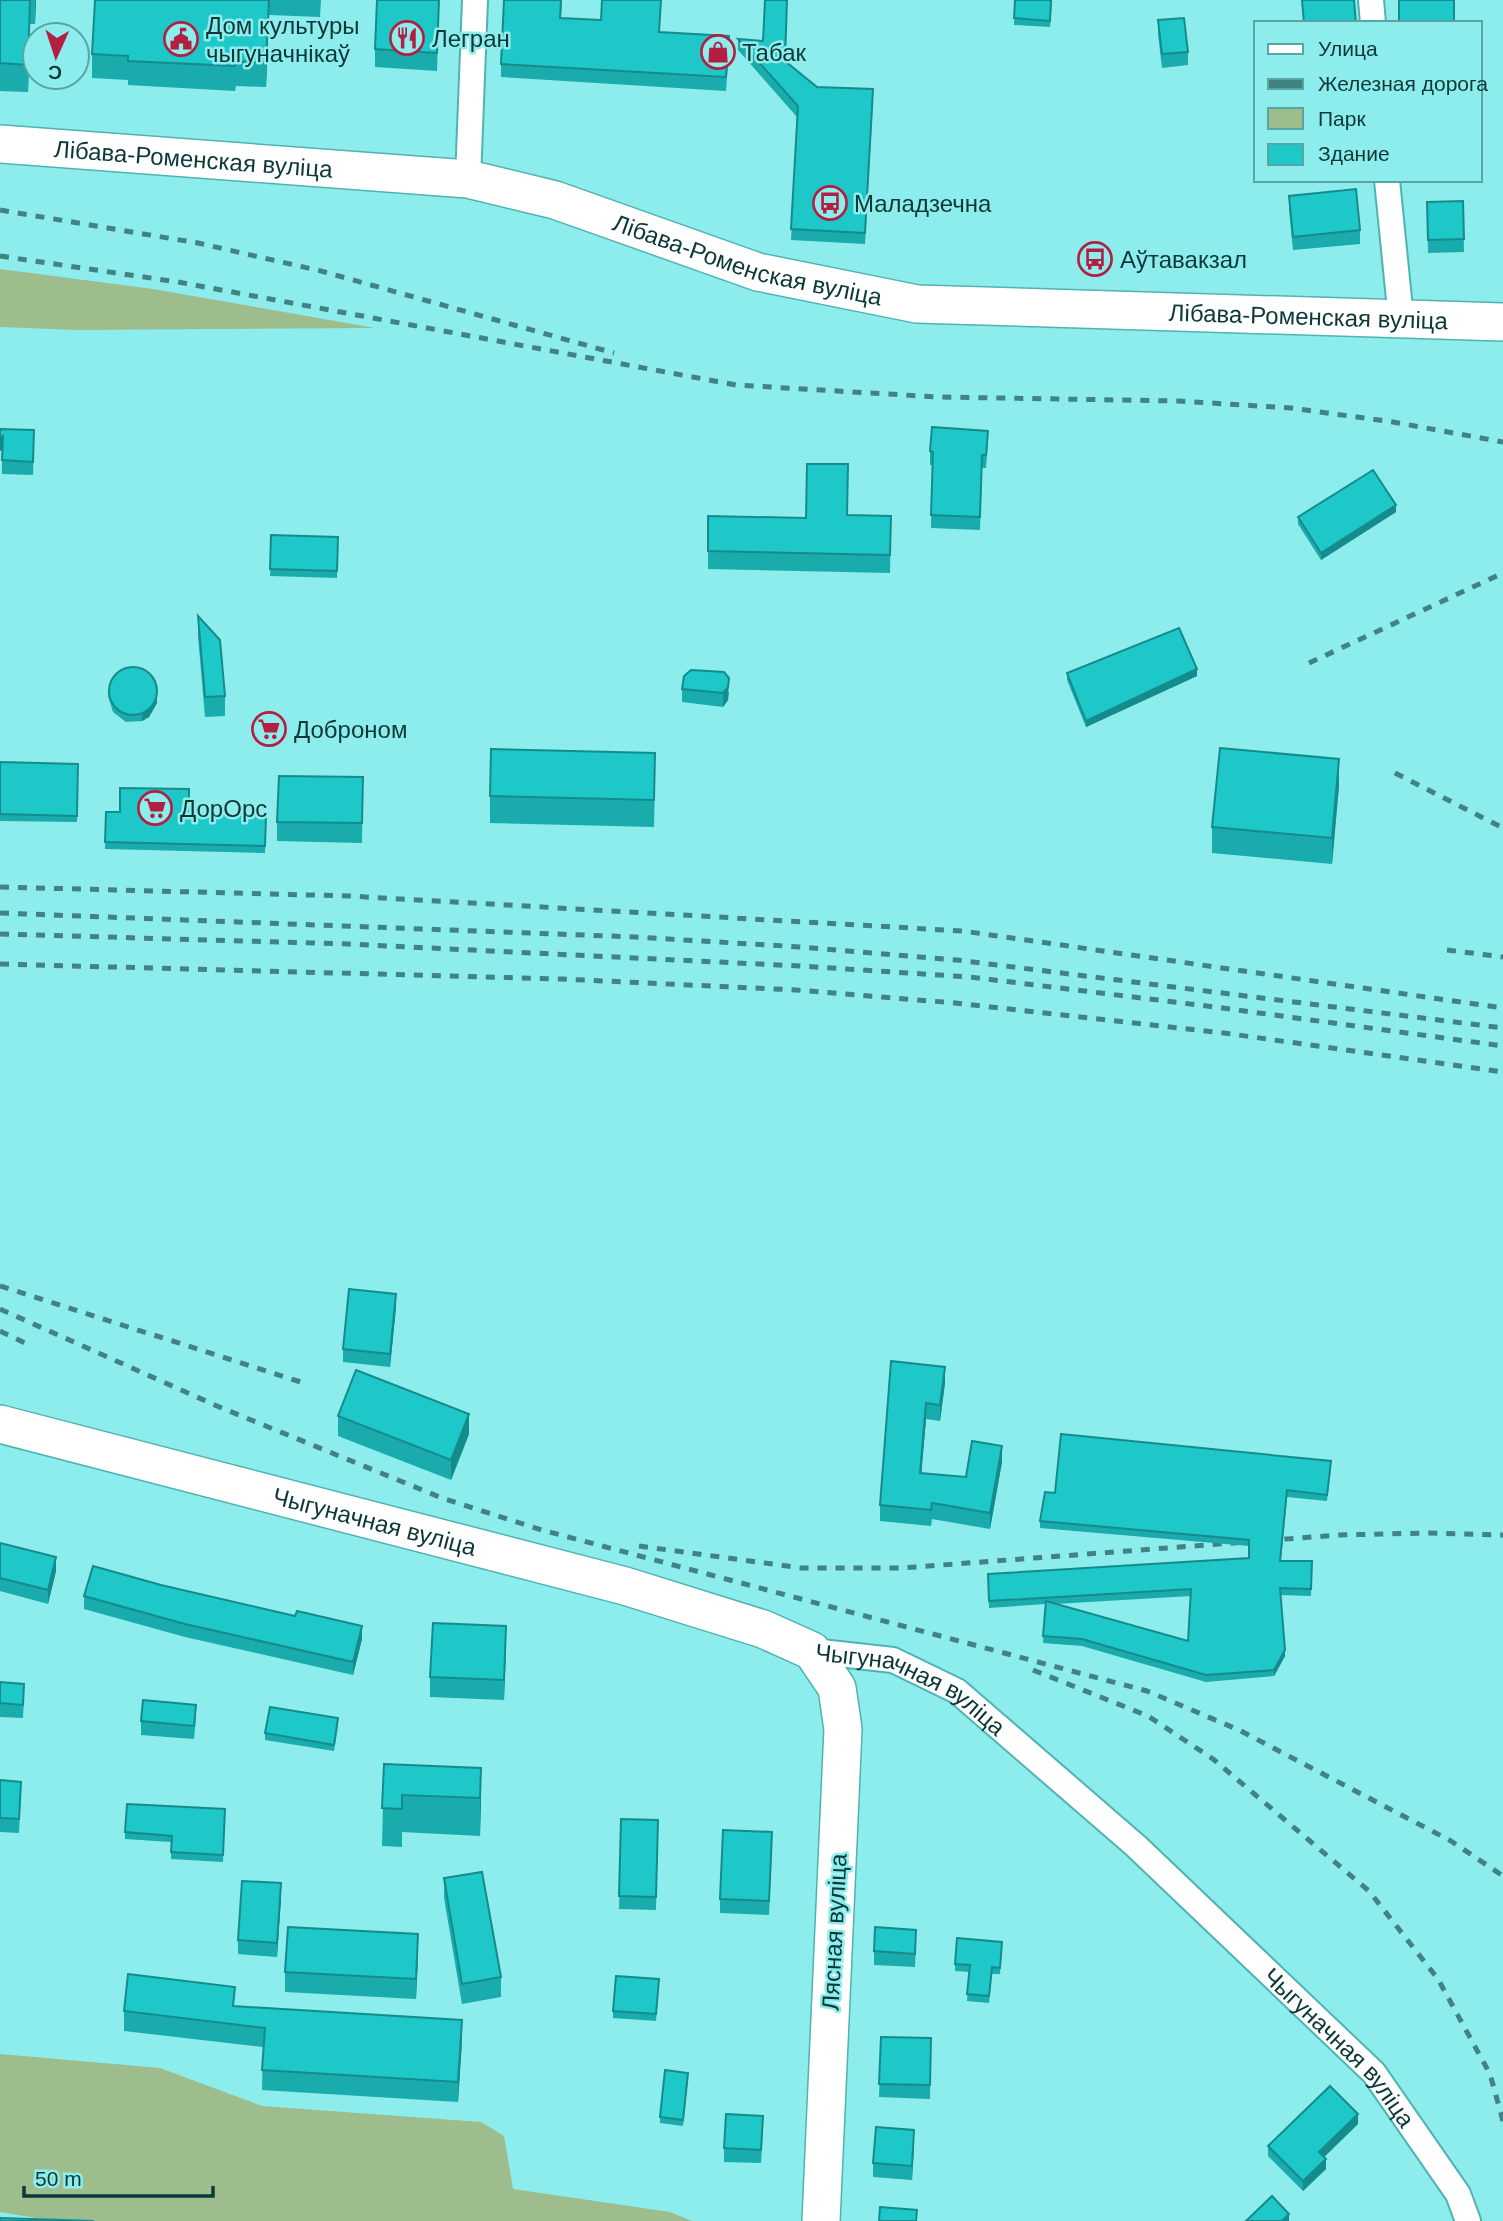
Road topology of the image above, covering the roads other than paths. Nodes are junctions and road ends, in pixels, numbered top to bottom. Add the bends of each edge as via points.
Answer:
1 (475, 0) edge
2 (1371, 0) edge
3 (1373, 21) edge
4 (0, 144) edge
5 (468, 179) junction
6 (1387, 182) edge
7 (1401, 319) junction
8 (1503, 322) edge
9 (0, 1424) edge
10 (812, 1651) junction
11 (821, 2221) edge
12 (1468, 2221) edge

1 - 5 street
2 - 3 street
4 - 5 main road, Лібава-Роменская вуліца
5 - 7 main road, Лібава-Роменская вуліца via 555,200 758,272 917,304
6 - 7 street
7 - 8 main road, Лібава-Роменская вуліца
9 - 10 main road, Чыгуначная вуліца via 625,1586 763,1629
10 - 11 main road, Лясная вуліца via 837,1688 844,1730
10 - 12 street, Чыгуначная вуліца via 893,1660 957,1691 1136,1846 1374,2073 1458,2194

